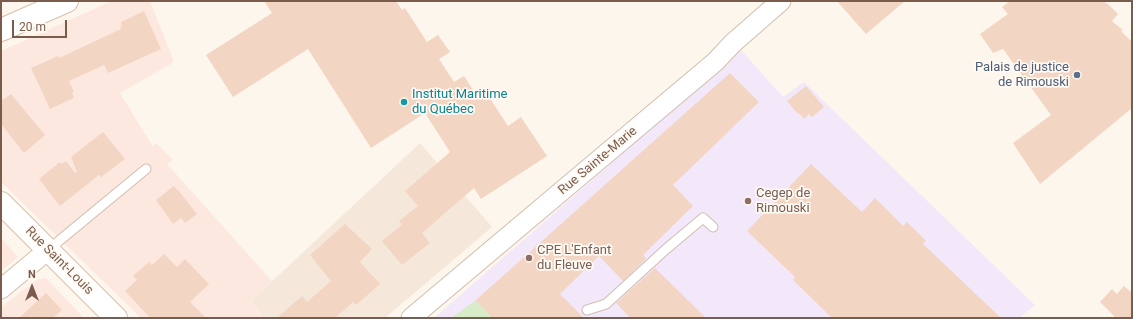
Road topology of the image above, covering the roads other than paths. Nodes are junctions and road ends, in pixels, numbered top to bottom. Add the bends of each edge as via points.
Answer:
1 (67, 1) edge
2 (781, 1) edge
3 (1, 30) edge
4 (146, 169) dead end
5 (1, 203) edge
6 (713, 227) dead end
7 (48, 250) junction
8 (1, 289) edge
9 (587, 310) dead end
10 (116, 318) edge
11 (411, 318) edge

1 - 3 street
2 - 11 street, Rue Sainte-Marie via 715,62
4 - 7 lane
5 - 7 street, Rue Saint-Louis
6 - 9 lane via 703,218 606,304
7 - 8 street
7 - 10 street, Rue Saint-Louis

